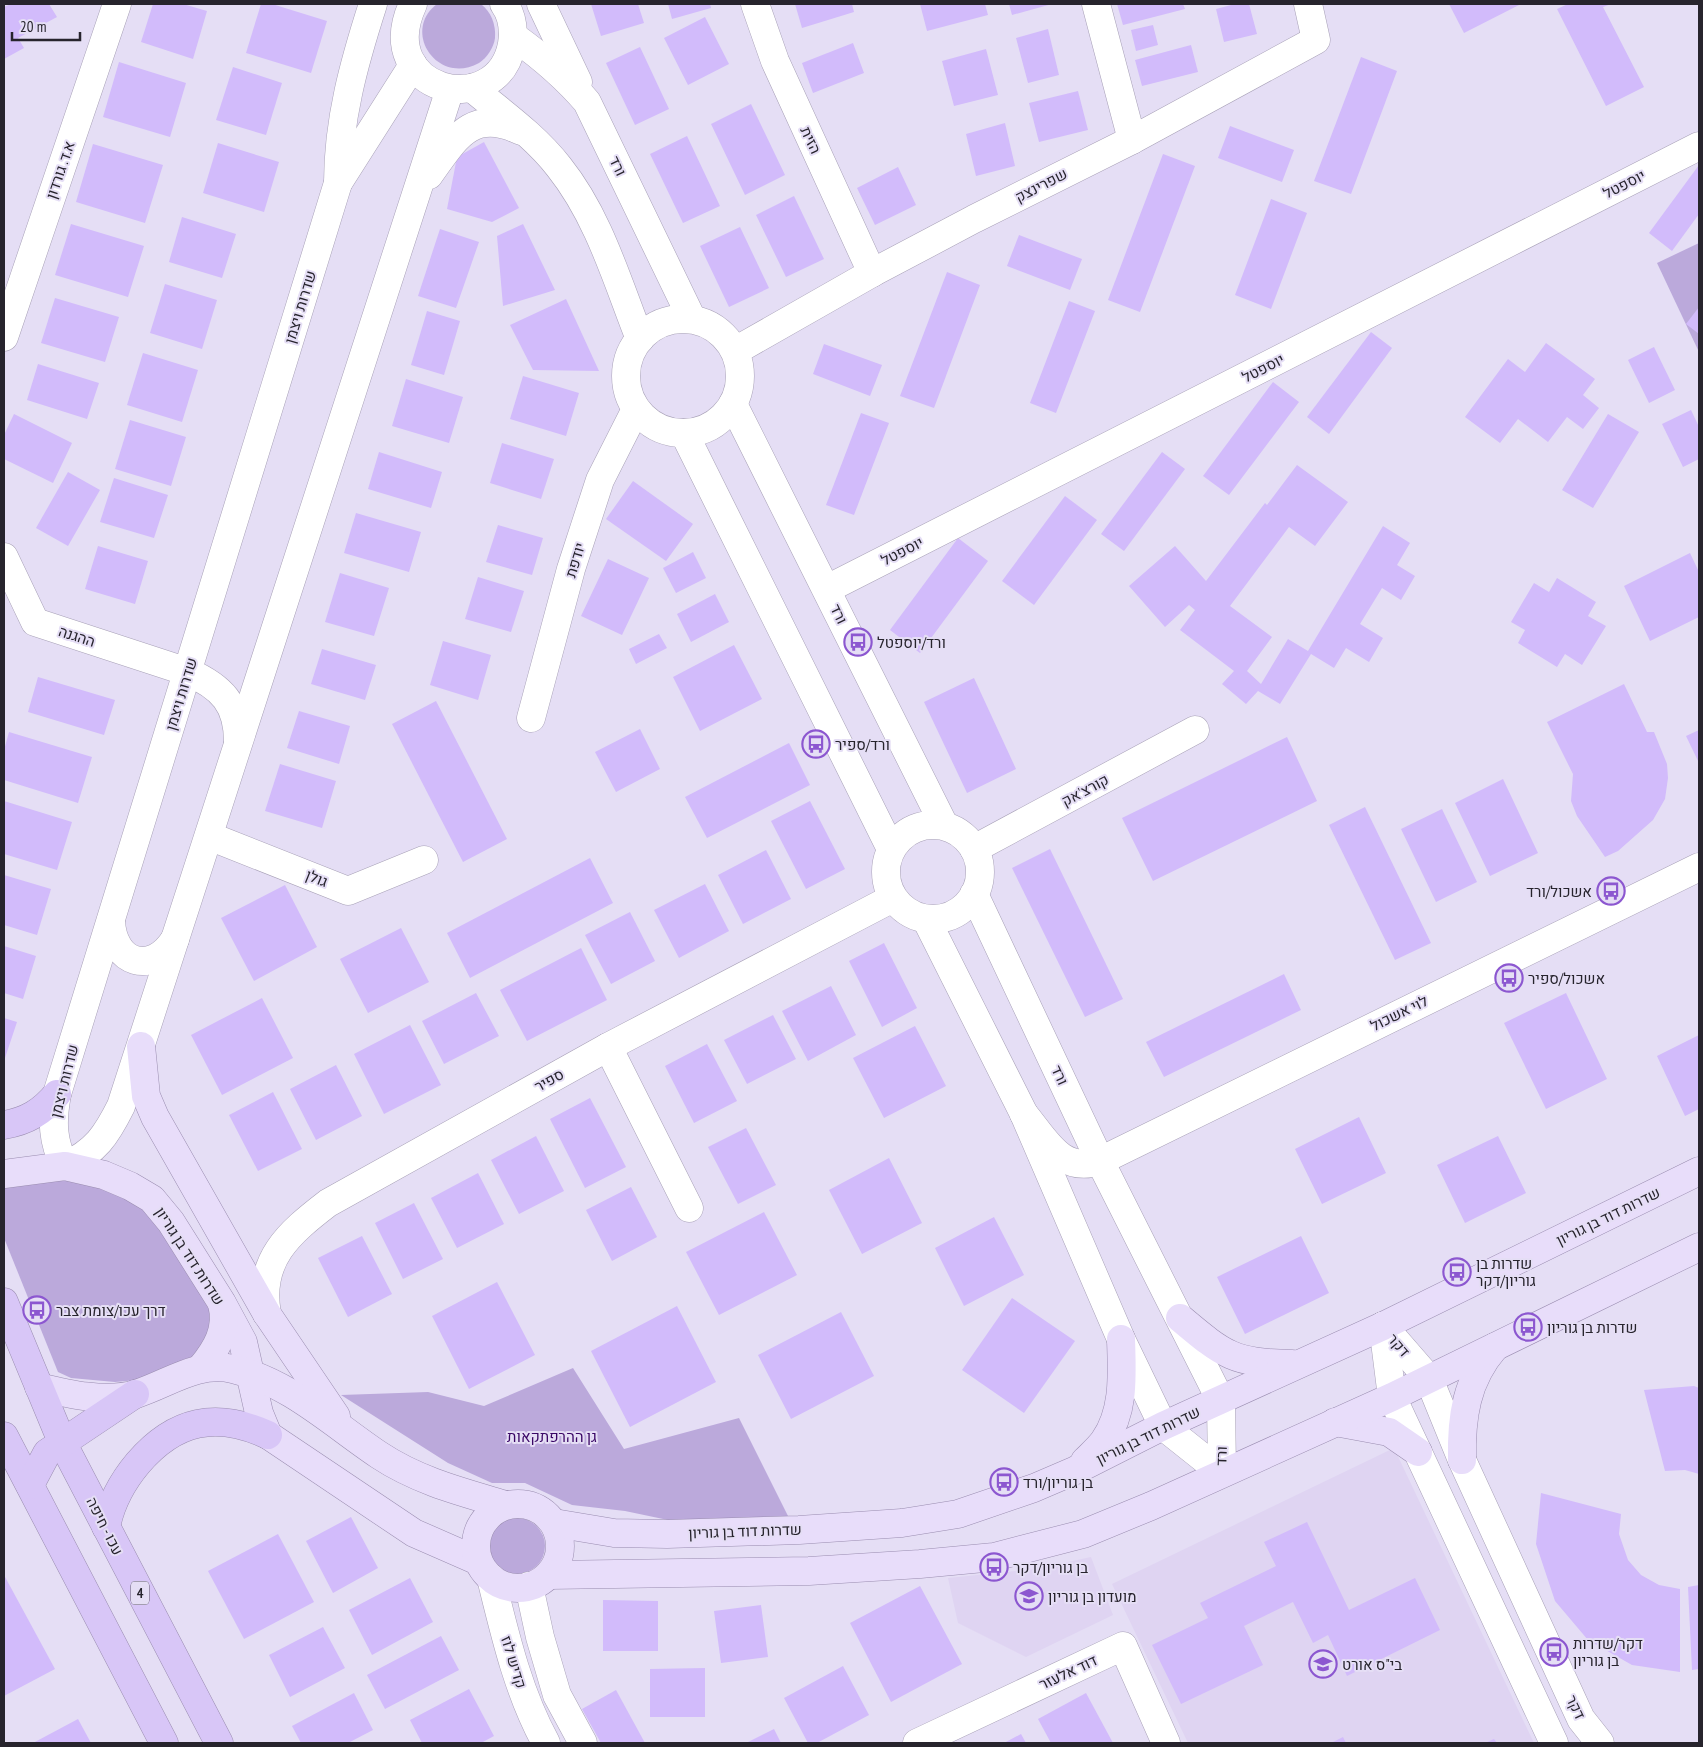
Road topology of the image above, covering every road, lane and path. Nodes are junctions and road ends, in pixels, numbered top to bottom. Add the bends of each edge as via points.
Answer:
1 (117, 4) edge
2 (373, 4) edge
3 (413, 4) edge
4 (504, 4) edge
5 (541, 4) edge
6 (755, 4) edge
7 (1096, 4) edge
8 (1308, 4) edge
9 (513, 36) junction
10 (413, 65) junction
11 (461, 88) junction
12 (587, 102) junction
13 (530, 135) junction
14 (1132, 140) junction
15 (1699, 146) edge
16 (338, 183) junction
17 (416, 193) junction
18 (872, 273) junction
19 (692, 319) junction
20 (4, 337) edge
21 (640, 339) junction
22 (735, 351) junction
23 (733, 404) junction
24 (636, 409) junction
25 (684, 433) junction
26 (4, 557) edge
27 (827, 589) junction
28 (188, 672) junction
29 (531, 718) dead end
30 (1195, 730) dead end
31 (238, 743) junction
32 (944, 826) junction
33 (209, 836) junction
34 (891, 849) junction
35 (974, 849) junction
36 (424, 860) dead end
37 (1699, 867) edge
38 (974, 894) junction
39 (893, 898) junction
40 (926, 919) junction
41 (111, 921) junction
42 (175, 939) junction
43 (141, 1046) junction
44 (608, 1047) junction
45 (57, 1094) junction
46 (1024, 1114) junction
47 (4, 1125) edge
48 (1085, 1129) junction
49 (1155, 1132) junction
50 (1100, 1161) junction
51 (65, 1166) junction
52 (1699, 1171) edge
53 (4, 1174) edge
54 (689, 1208) dead end
55 (1699, 1247) edge
56 (4, 1302) edge
57 (222, 1303) junction
58 (267, 1314) junction
59 (1180, 1318) junction
60 (1383, 1326) junction
61 (1122, 1339) junction
62 (1497, 1345) junction
63 (1299, 1364) junction
64 (200, 1368) junction
65 (252, 1375) junction
66 (1429, 1378) junction
67 (39, 1387) junction
68 (135, 1394) junction
69 (1392, 1397) junction
70 (1221, 1401) junction
71 (1335, 1422) junction
72 (1164, 1426) junction
73 (268, 1435) junction
74 (4, 1436) edge
75 (354, 1436) junction
76 (62, 1442) junction
77 (1418, 1452) junction
78 (1462, 1460) junction
79 (1076, 1470) junction
80 (1222, 1473) junction
81 (30, 1485) junction
82 (506, 1505) junction
83 (554, 1523) junction
84 (106, 1527) junction
85 (484, 1570) junction
86 (539, 1580) junction
87 (164, 1743) edge
88 (219, 1743) edge
89 (546, 1743) edge
90 (583, 1743) edge
91 (917, 1743) edge
92 (1166, 1743) edge
93 (1554, 1743) edge
94 (1600, 1743) edge

1 - 20 street, א.ד. גורדון
2 - 16 street, שדרות ויצמן via 352,71 342,121
3 - 10 street via 406,19 404,35
4 - 9 street via 512,21
5 - 12 street
6 - 18 street, הזית via 775,61
7 - 14 street
8 - 14 street, שפרינצק via 1316,40
9 - 11 street via 510,54 501,69 488,81
9 - 12 street, ורד via 566,77
10 - 11 street via 423,76
10 - 16 street
11 - 13 street
11 - 17 street
12 - 19 street, ורד
13 - 17 street via 498,122 480,122 455,141
13 - 21 street via 575,189 600,236
14 - 18 street, שפרינצק
15 - 27 street, יוספטל
16 - 28 street, שדרות ויצמן
17 - 31 street
18 - 22 street, שפרינצק
19 - 21 street via 672,320 654,326
19 - 22 street via 709,325 724,336
21 - 24 street via 630,355 626,374 628,392
22 - 23 street via 740,378
23 - 25 street via 720,419 704,429
23 - 27 street, ורד
24 - 25 street via 649,422 666,430
24 - 29 street, יודפת via 600,480
25 - 34 street
26 - 28 street, ההגנה via 36,622
27 - 32 street, ורד
28 - 31 street, ההגנה via 207,680 227,698 238,726
28 - 41 street, שדרות ויצמן
30 - 35 street, קורצ'אק
31 - 33 street
32 - 34 street via 928,824 914,828
32 - 35 street via 967,838
33 - 36 street, גולן via 348,891
33 - 42 street
34 - 39 street via 885,874
35 - 38 street via 980,871
37 - 49 street, לוי אשכול
38 - 40 street via 966,906 954,914
38 - 48 street, ורד
39 - 40 street via 902,908
39 - 44 street, ספיר
40 - 46 street, ורד
41 - 42 street via 113,941 124,954 134,959 153,960 162,956
41 - 45 street, שדרות ויצמן
42 - 43 street
43 - 51 street via 121,1106 101,1142 86,1156
43 - 58 main road via 146,1096 155,1117
44 - 54 street
44 - 58 street, ספיר via 328,1203 284,1242 270,1263 264,1288
45 - 47 highway via 29,1119
45 - 51 street, שדרות ויצמן via 52,1121 58,1153
46 - 50 street via 1064,1160 1078,1165
46 - 61 street, ורד
48 - 49 street via 1111,1136
48 - 50 street, ורד
49 - 50 street, לוי אשכול
50 - 59 street, ורד
51 - 53 main road, שדרות דוד בן גוריון
51 - 57 main road, שדרות דוד בן גוריון via 104,1175 152,1199 171,1222
52 - 60 main road, שדרות דוד בן גוריון
55 - 62 main road
56 - 67 highway, עכו - חיפה / 4
57 - 64 main road via 221,1336
57 - 65 main road, שדרות דוד בן גוריון via 242,1342
58 - 75 main road via 328,1407
59 - 63 main road via 1220,1351 1236,1358 1251,1362
59 - 70 street, ורד
60 - 63 main road, שדרות דוד בן גוריון
60 - 66 street, דקר
60 - 69 street, דקר
61 - 72 street, ורד
61 - 79 main road via 1122,1392 1118,1410 1104,1442
62 - 66 main road
62 - 78 main road via 1483,1361 1471,1384 1462,1431
63 - 70 main road, שדרות דוד בן גוריון
64 - 65 main road via 218,1367
64 - 68 main road
65 - 73 main road, שדרות דוד בן גוריון via 259,1413
65 - 75 main road via 287,1391
66 - 69 main road
66 - 78 street, דקר
67 - 68 main road via 92,1396
67 - 76 highway, עכו - חיפה / 4
68 - 76 highway
69 - 71 main road
69 - 77 street, דקר
70 - 72 main road, שדרות דוד בן גוריון
70 - 80 street, ורד
71 - 77 main road via 1388,1432
71 - 80 main road
72 - 79 main road, שדרות דוד בן גוריון
72 - 80 street, ורד
73 - 84 highway via 222,1422 182,1427 164,1437 126,1477 112,1505
73 - 85 main road via 414,1534
74 - 81 highway
75 - 82 main road via 381,1456 430,1482
76 - 81 highway via 47,1453
76 - 84 highway, עכו - חיפה / 4
77 - 93 street, דקר
78 - 94 street, דקר via 1581,1719
79 - 83 main road, שדרות דוד בן גוריון via 958,1514 902,1522 799,1530 667,1534 614,1533
80 - 86 main road via 1083,1534 994,1557 810,1571
81 - 87 highway
82 - 83 main road via 520,1503 533,1506
82 - 85 main road via 493,1511 477,1534 475,1548
83 - 86 main road via 560,1550 556,1563
84 - 88 highway, עכו - חיפה / 4
85 - 86 main road via 509,1587
85 - 89 street, קדיש לוז via 530,1715
86 - 90 street via 540,1637 557,1695
91 - 92 street, דוד אלעזר via 1123,1646

